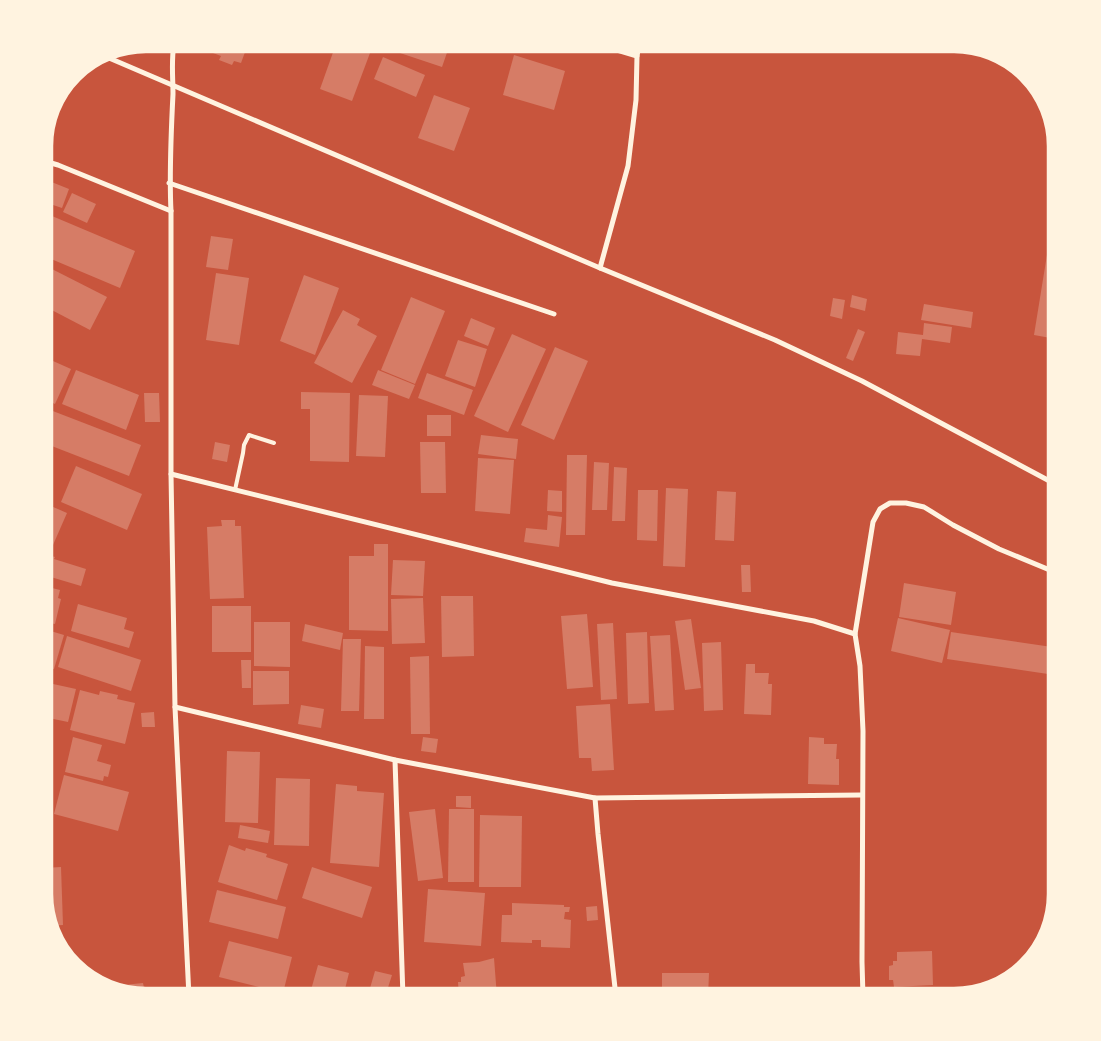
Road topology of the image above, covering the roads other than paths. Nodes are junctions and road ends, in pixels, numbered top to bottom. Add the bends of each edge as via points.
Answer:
1 (625, 52) edge
2 (637, 52) edge
3 (173, 53) edge
4 (637, 56) junction
5 (112, 59) edge
6 (173, 85) junction
7 (53, 164) edge
8 (169, 183) junction
9 (171, 212) junction
10 (600, 268) junction
11 (554, 314) dead end
12 (274, 443) dead end
13 (171, 474) junction
14 (1048, 481) edge
15 (235, 490) junction
16 (1048, 569) edge
17 (855, 634) junction
18 (175, 707) junction
19 (395, 760) junction
20 (862, 795) junction
21 (595, 798) junction
22 (189, 988) edge
23 (403, 988) edge
24 (615, 988) edge
25 (863, 988) edge

1 - 4 street
2 - 4 street
3 - 6 street
4 - 10 street via 636,100 628,166
5 - 6 street
6 - 8 street
6 - 10 street
7 - 9 street
8 - 9 street
8 - 11 street
9 - 13 street
10 - 14 street via 775,340 862,380
12 - 15 lane via 249,435
13 - 15 street
13 - 18 street
15 - 17 street via 612,583 814,621
16 - 17 street via 999,549 924,507 890,503 880,509 873,522
17 - 20 street via 863,731
18 - 19 street
18 - 22 street
19 - 21 street
19 - 23 street
20 - 21 street
20 - 25 street
21 - 24 street

